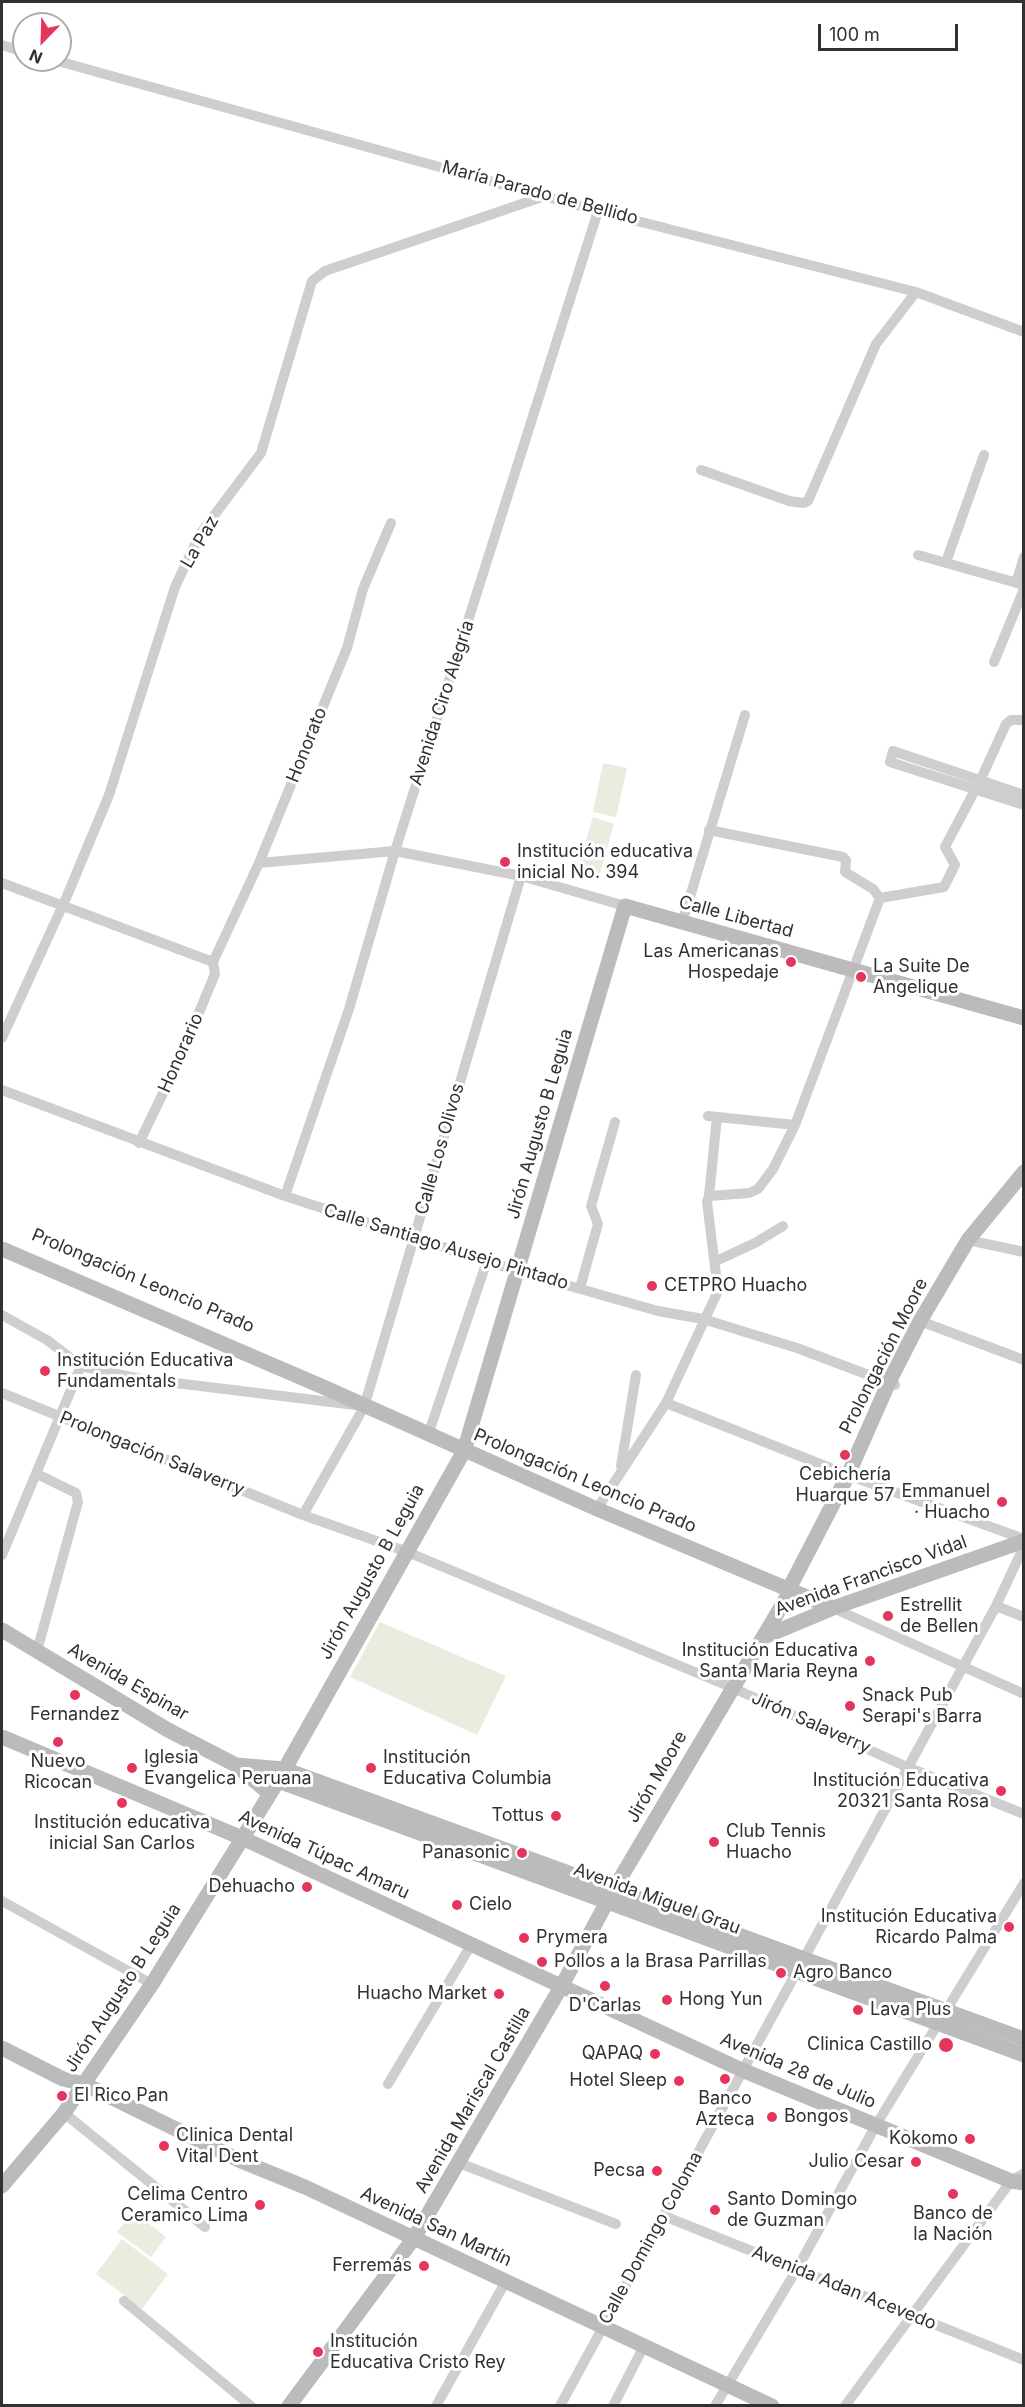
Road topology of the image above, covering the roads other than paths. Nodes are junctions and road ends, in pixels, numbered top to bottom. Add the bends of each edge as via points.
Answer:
1 (72, 65) edge
2 (545, 196) junction
3 (598, 211) junction
4 (916, 292) junction
5 (1023, 332) edge
6 (984, 455) dead end
7 (701, 470) dead end
8 (391, 523) dead end
9 (918, 555) dead end
10 (1023, 557) edge
11 (946, 562) junction
12 (1021, 586) edge
13 (994, 662) dead end
14 (745, 715) dead end
15 (1023, 720) edge
16 (892, 756) dead end
17 (977, 786) junction
18 (1023, 795) edge
19 (1023, 805) edge
20 (709, 830) junction
21 (395, 851) junction
22 (258, 862) junction
23 (521, 876) junction
24 (2, 883) edge
25 (880, 898) junction
26 (62, 906) junction
27 (625, 906) junction
28 (681, 923) junction
29 (213, 962) junction
30 (855, 969) junction
31 (1023, 1018) edge
32 (2, 1038) edge
33 (2, 1090) edge
34 (615, 1122) dead end
35 (795, 1125) junction
36 (139, 1143) junction
37 (1023, 1172) edge
38 (1023, 1181) edge
39 (285, 1196) junction
40 (709, 1196) junction
41 (783, 1226) dead end
42 (414, 1238) junction
43 (2, 1241) edge
44 (972, 1241) junction
45 (2, 1249) edge
46 (1023, 1252) edge
47 (487, 1261) junction
48 (716, 1261) junction
49 (517, 1271) junction
50 (580, 1288) junction
51 (2, 1315) edge
52 (703, 1319) junction
53 (922, 1322) junction
54 (1023, 1360) edge
55 (81, 1366) junction
56 (636, 1375) dead end
57 (892, 1384) junction
58 (2, 1393) edge
59 (666, 1403) junction
60 (364, 1407) junction
61 (59, 1416) junction
62 (428, 1435) junction
63 (464, 1451) junction
64 (620, 1472) junction
65 (37, 1474) junction
66 (852, 1475) junction
67 (597, 1509) junction
68 (303, 1515) junction
69 (1023, 1540) edge
70 (1023, 1546) edge
71 (405, 1551) junction
72 (2, 1555) edge
73 (791, 1590) junction
74 (996, 1606) junction
75 (833, 1608) junction
76 (1023, 1617) edge
77 (2, 1630) edge
78 (766, 1636) junction
79 (37, 1652) junction
80 (962, 1666) junction
81 (733, 1688) junction
82 (1023, 1694) edge
83 (2, 1737) edge
84 (236, 1765) junction
85 (907, 1767) junction
86 (277, 1781) junction
87 (1023, 1814) edge
88 (242, 1838) junction
89 (1023, 1882) edge
90 (611, 1896) junction
91 (2, 1901) edge
92 (471, 1945) junction
93 (799, 1964) junction
94 (152, 1984) junction
95 (561, 1987) junction
96 (943, 2018) junction
97 (2, 2036) edge
98 (1023, 2039) edge
99 (2, 2048) edge
100 (1023, 2055) edge
101 (742, 2070) junction
102 (84, 2084) junction
103 (388, 2084) dead end
104 (64, 2113) junction
105 (876, 2125) junction
106 (459, 2163) junction
107 (1019, 2179) edge
108 (2, 2186) edge
109 (664, 2216) junction
110 (616, 2224) dead end
111 (205, 2227) dead end
112 (414, 2238) junction
113 (798, 2270) junction
114 (506, 2281) junction
115 (124, 2301) dead end
116 (912, 2315) junction
117 (603, 2326) junction
118 (644, 2346) junction
119 (1023, 2360) edge
120 (727, 2384) junction
121 (251, 2406) edge
122 (289, 2406) edge
123 (436, 2406) edge
124 (560, 2406) edge
125 (613, 2406) edge
126 (715, 2406) edge
127 (772, 2406) edge
128 (845, 2406) edge

1 - 2 street, María Parado de Bellido
2 - 3 street, María Parado de Bellido
2 - 26 street, La Paz via 325,270 312,281 261,453 200,534 175,587 109,795
3 - 4 street, María Parado de Bellido
3 - 21 street, Avenida Ciro Alegría
4 - 5 street, María Parado de Bellido
4 - 7 street via 876,344 808,501 789,501
6 - 11 street
8 - 22 street, Honorato via 363,589 347,648
9 - 11 street
10 - 12 street
11 - 12 street
12 - 13 street
14 - 20 street
15 - 17 street via 1006,724
16 - 17 street
17 - 18 street
17 - 19 street
17 - 25 street via 945,847 955,864 944,887
20 - 25 street via 843,857 845,872 873,889
20 - 28 street
21 - 22 street, Calle Libertad
21 - 23 street, Calle Libertad
21 - 39 street, Avenida Ciro Alegría via 349,1009
22 - 29 street, Honorato
23 - 27 street, Calle Libertad
23 - 42 street, Calle Los Olivos
24 - 26 street
25 - 30 street
26 - 29 street
26 - 32 street, La Paz
27 - 28 street, Calle Libertad
27 - 49 street, Jirón Augusto B Leguia
28 - 30 street, Calle Libertad
29 - 36 street, Honorario via 215,974
30 - 31 street, Calle Libertad
30 - 35 street
33 - 36 street, Calle Santiago Ausejo Pintado
34 - 50 street via 591,1206 598,1224
35 - 40 street via 758,1189
35 - 40 street via 712,1116
36 - 39 street, Calle Santiago Ausejo Pintado
37 - 44 street, Prolongación Moore
38 - 44 street, Prolongación Moore
39 - 42 street, Calle Santiago Ausejo Pintado
40 - 48 street
41 - 48 street
42 - 47 street, Calle Santiago Ausejo Pintado
42 - 60 street, Calle Los Olivos
43 - 60 street, Prolongación Leoncio Prado via 347,1390
44 - 46 street
44 - 53 street, Prolongación Moore
45 - 60 street, Prolongación Leoncio Prado
47 - 49 street, Calle Santiago Ausejo Pintado
47 - 62 street
48 - 52 street via 718,1291
49 - 50 street, Calle Santiago Ausejo Pintado
49 - 63 street, Jirón Augusto B Leguia
50 - 52 street, Calle Santiago Ausejo Pintado via 658,1311
51 - 55 street, Prolongación Leoncio Prado via 47,1340
52 - 57 street, Calle Santiago Ausejo Pintado via 797,1348
52 - 59 street
53 - 54 street
53 - 57 street, Prolongación Moore
55 - 60 street, Prolongación Leoncio Prado via 135,1378
55 - 61 street
56 - 64 street
57 - 66 street, Prolongación Moore
58 - 61 street, Prolongación Salaverry
59 - 64 street
59 - 66 street
60 - 62 street, Prolongación Leoncio Prado
60 - 68 street, Calle Los Olivos
61 - 65 street
61 - 68 street, Prolongación Salaverry
62 - 63 street, Prolongación Leoncio Prado
63 - 67 street, Prolongación Leoncio Prado
63 - 71 street, Jirón Augusto B Leguia
64 - 67 street
65 - 72 street
65 - 79 street via 68,1487 76,1493 78,1502
66 - 69 street
66 - 73 street, Jirón Moore
67 - 73 street, Prolongación Leoncio Prado
68 - 71 street, Prolongación Salaverry
69 - 75 street, Avenida Francisco Vidal
70 - 74 street, Calle Domingo Coloma
71 - 81 street, Jirón Salaverry
71 - 86 street, Jirón Augusto B Leguia
73 - 75 street, Prolongación Leoncio Prado
73 - 78 street, Jirón Moore
74 - 76 street
74 - 80 street, Calle Domingo Coloma
75 - 78 street, Avenida Francisco Vidal
75 - 80 street
77 - 79 street, Avenida Espinar
78 - 81 street, Jirón Moore
79 - 84 street, Avenida Espinar via 168,1730
80 - 82 street
80 - 85 street, Calle Domingo Coloma
81 - 85 street, Jirón Salaverry
81 - 90 street, Jirón Moore
83 - 88 street, Avenida Túpac Amaru
84 - 86 street, Avenida Espinar
84 - 86 street, Avenida Espinar
85 - 87 street, Jirón Salaverry
85 - 93 street, Calle Domingo Coloma
86 - 88 street, Jirón Augusto B Leguia
86 - 90 street, Avenida Miguel Grau
88 - 92 street, Avenida Túpac Amaru
88 - 94 street, Jirón Augusto B Leguia
89 - 96 street
90 - 93 street, Avenida Miguel Grau
90 - 95 street, Jirón Moore
91 - 94 street
92 - 95 street, Avenida Túpac Amaru
92 - 103 street
93 - 96 street, Avenida Miguel Grau
93 - 101 street, Calle Domingo Coloma
94 - 102 street, Jirón Augusto B Leguia
95 - 101 street, Avenida 28 de Julio
95 - 106 street, Avenida Mariscal Castilla
96 - 98 street, Avenida Miguel Grau
96 - 100 street, Avenida Miguel Grau
96 - 105 street
97 - 102 street, Avenida San Martín via 70,2071
99 - 102 street, Avenida San Martín via 63,2079
101 - 105 street, Avenida 28 de Julio
101 - 109 street, Calle Domingo Coloma
102 - 104 street, Jirón Augusto B Leguia
102 - 112 street, Avenida San Martín via 241,2161
104 - 108 street, Jirón Augusto B Leguia
104 - 111 street
105 - 107 street, Avenida 28 de Julio
105 - 113 street
106 - 110 street
106 - 112 street, Avenida Mariscal Castilla
107 - 116 street
109 - 113 street, Avenida Adan Acevedo
109 - 117 street, Calle Domingo Coloma
112 - 114 street, Avenida San Martín
112 - 122 street, Avenida Mariscal Castilla
113 - 116 street, Avenida Adan Acevedo
113 - 120 street
114 - 117 street, Avenida San Martín
114 - 123 street
115 - 121 street
116 - 119 street, Avenida Adan Acevedo
116 - 128 street
117 - 118 street, Avenida San Martín
117 - 124 street, Calle Domingo Coloma
118 - 120 street, Avenida San Martín
118 - 125 street
120 - 126 street
120 - 127 street, Avenida San Martín

